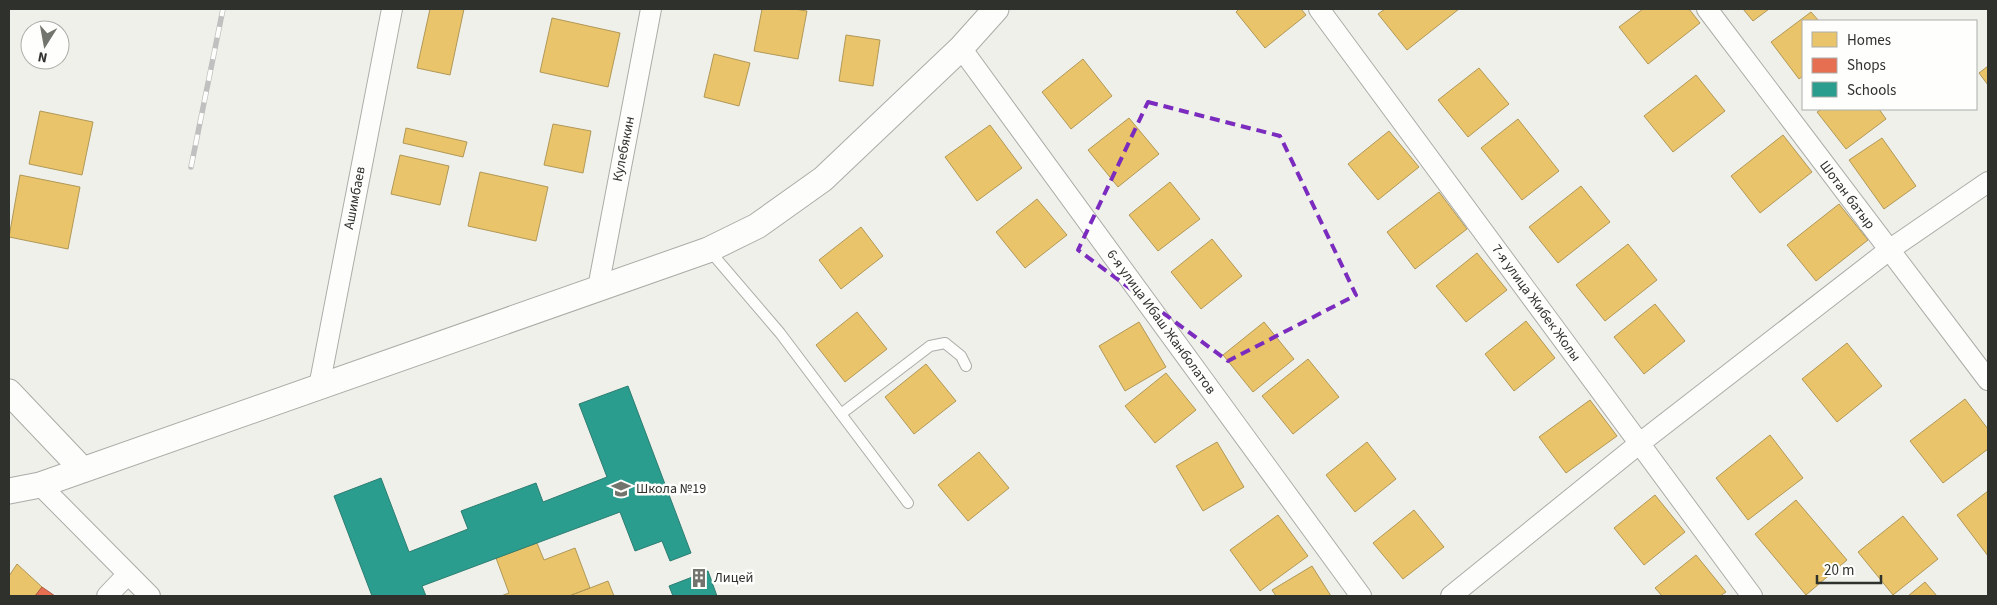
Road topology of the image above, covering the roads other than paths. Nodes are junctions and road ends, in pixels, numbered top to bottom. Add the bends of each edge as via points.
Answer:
1 (392, 9) edge
2 (650, 9) edge
3 (1319, 9) edge
4 (1707, 9) edge
5 (987, 14) edge
6 (961, 48) junction
7 (1988, 182) edge
8 (708, 250) junction
9 (1889, 250) junction
10 (598, 288) junction
11 (966, 366) dead end
12 (1988, 380) edge
13 (319, 387) junction
14 (9, 392) edge
15 (841, 414) junction
16 (1640, 443) junction
17 (83, 470) junction
18 (40, 485) junction
19 (9, 492) edge
20 (908, 503) dead end
21 (128, 574) junction
22 (107, 596) edge
23 (150, 596) edge
24 (1361, 596) edge
25 (1451, 596) edge
26 (1752, 596) edge

1 - 13 street, Ашимбаев
2 - 10 street, Кулебякин
3 - 16 street, 7-я улица Жибек Жолы
4 - 9 street, Шотан батыр
5 - 6 street
6 - 8 street via 823,179 757,226
6 - 24 street, 6-я улица Ибаш Жанболатов
7 - 9 street
8 - 10 street
8 - 15 lane via 780,333
9 - 12 street, Шотан батыр
9 - 16 street
10 - 13 street
11 - 15 lane via 961,356 945,343 930,346
13 - 17 street
14 - 17 street
15 - 20 lane
16 - 25 street
16 - 26 street, 7-я улица Жибек Жолы
17 - 18 street
18 - 19 street
18 - 21 street
21 - 22 street
21 - 23 street

